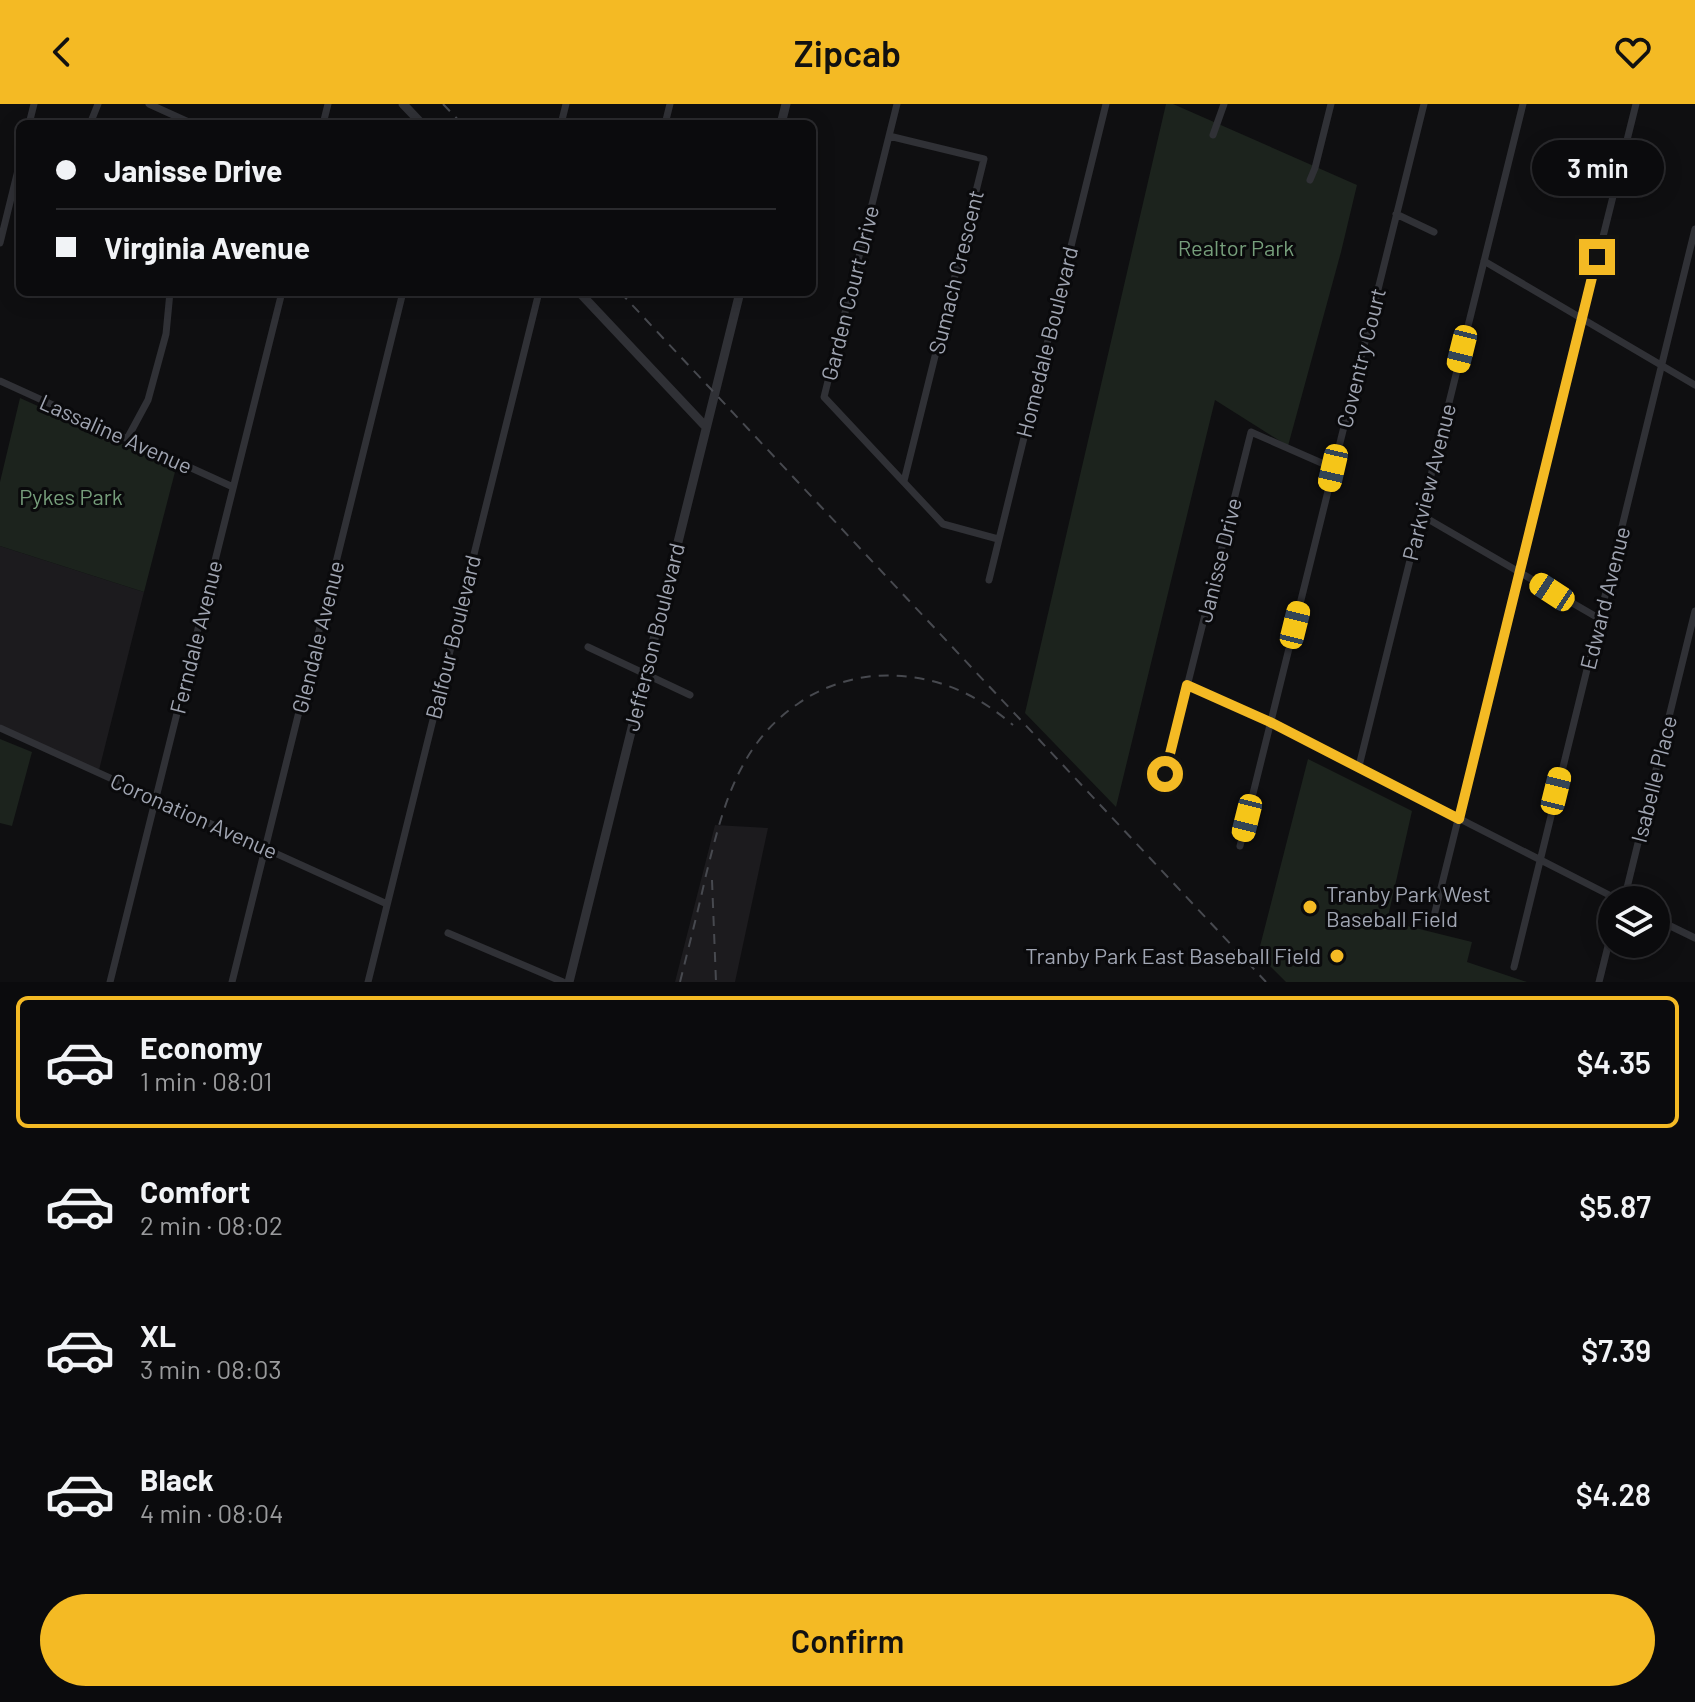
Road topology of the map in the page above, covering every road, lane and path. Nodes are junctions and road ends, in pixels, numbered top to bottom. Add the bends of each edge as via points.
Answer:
1 (149, 104) edge
2 (403, 104) edge
3 (897, 104) edge
4 (1106, 104) edge
5 (1224, 104) edge
6 (1331, 104) edge
7 (1424, 104) edge
8 (1523, 104) edge
9 (1636, 104) edge
10 (184, 120) edge
11 (418, 120) edge
12 (1213, 135) dead end
13 (889, 136) junction
14 (16, 178) edge
15 (1310, 180) dead end
16 (1396, 214) junction
17 (1695, 229) edge
18 (1434, 232) dead end
19 (0, 243) edge
20 (1484, 261) junction
21 (170, 296) edge
22 (281, 296) edge
23 (402, 296) edge
24 (538, 296) edge
25 (583, 296) edge
26 (739, 296) edge
27 (1582, 319) junction
28 (1662, 365) junction
29 (0, 381) edge
30 (1695, 385) edge
31 (706, 427) junction
32 (127, 439) junction
33 (1333, 468) junction
34 (904, 481) junction
35 (233, 487) junction
36 (1421, 515) junction
37 (998, 539) junction
38 (1520, 571) junction
39 (989, 580) dead end
40 (1695, 611) edge
41 (1600, 619) junction
42 (588, 647) dead end
43 (645, 674) junction
44 (1187, 685) junction
45 (690, 695) dead end
46 (1270, 722) junction
47 (0, 728) edge
48 (1359, 766) junction
49 (1165, 774) dead end
50 (156, 798) junction
51 (1459, 819) junction
52 (1240, 846) dead end
53 (265, 848) junction
54 (1539, 859) junction
55 (1626, 886) edge
56 (1598, 888) edge
57 (387, 904) junction
58 (1435, 912) dead end
59 (1670, 926) edge
60 (448, 933) dead end
61 (1695, 938) edge
62 (1605, 958) edge
63 (1514, 967) dead end
64 (110, 982) edge
65 (232, 982) edge
66 (368, 982) edge
67 (566, 982) edge
68 (1599, 982) edge

1 - 10 street
2 - 11 street
3 - 13 street, Garden Court Drive
4 - 37 street, Homedale Boulevard
5 - 12 street
6 - 15 street
7 - 16 street, Coventry Court
8 - 20 street, Parkview Avenue
9 - 27 street
13 - 34 street, Garden Court Drive via 824,397
13 - 34 street, Sumach Crescent via 984,159
14 - 19 street
16 - 18 street
16 - 33 street, Coventry Court
17 - 28 street, Edward Avenue
20 - 27 street
20 - 36 street, Parkview Avenue
21 - 32 street via 166,334 148,400
22 - 35 street, Ferndale Avenue
23 - 53 street, Glendale Avenue
24 - 57 street, Balfour Boulevard
25 - 31 street
26 - 31 street, Jefferson Boulevard
27 - 28 street
27 - 38 street
28 - 30 street
28 - 41 street, Edward Avenue
29 - 32 street, Lassaline Avenue
31 - 43 street, Jefferson Boulevard
32 - 35 street, Lassaline Avenue
33 - 44 street, Janisse Drive via 1251,432
33 - 46 street, Coventry Court
34 - 37 street, Garden Court Drive via 943,524
35 - 50 street, Ferndale Avenue
36 - 38 street
36 - 48 street, Parkview Avenue
37 - 39 street, Homedale Boulevard
38 - 41 street
38 - 51 street
40 - 55 street, Isabelle Place
41 - 54 street, Edward Avenue
42 - 43 street
43 - 45 street
43 - 67 street, Jefferson Boulevard
44 - 46 street
44 - 49 street, Janisse Drive
46 - 48 street
46 - 52 street, Coventry Court
47 - 50 street, Coronation Avenue
48 - 51 street
50 - 53 street, Coronation Avenue
50 - 64 street, Ferndale Avenue
51 - 54 street
51 - 58 street
53 - 57 street, Coronation Avenue
53 - 65 street, Glendale Avenue
54 - 56 street
54 - 63 street, Edward Avenue
57 - 66 street, Balfour Boulevard
59 - 61 street
60 - 67 street
62 - 68 street

